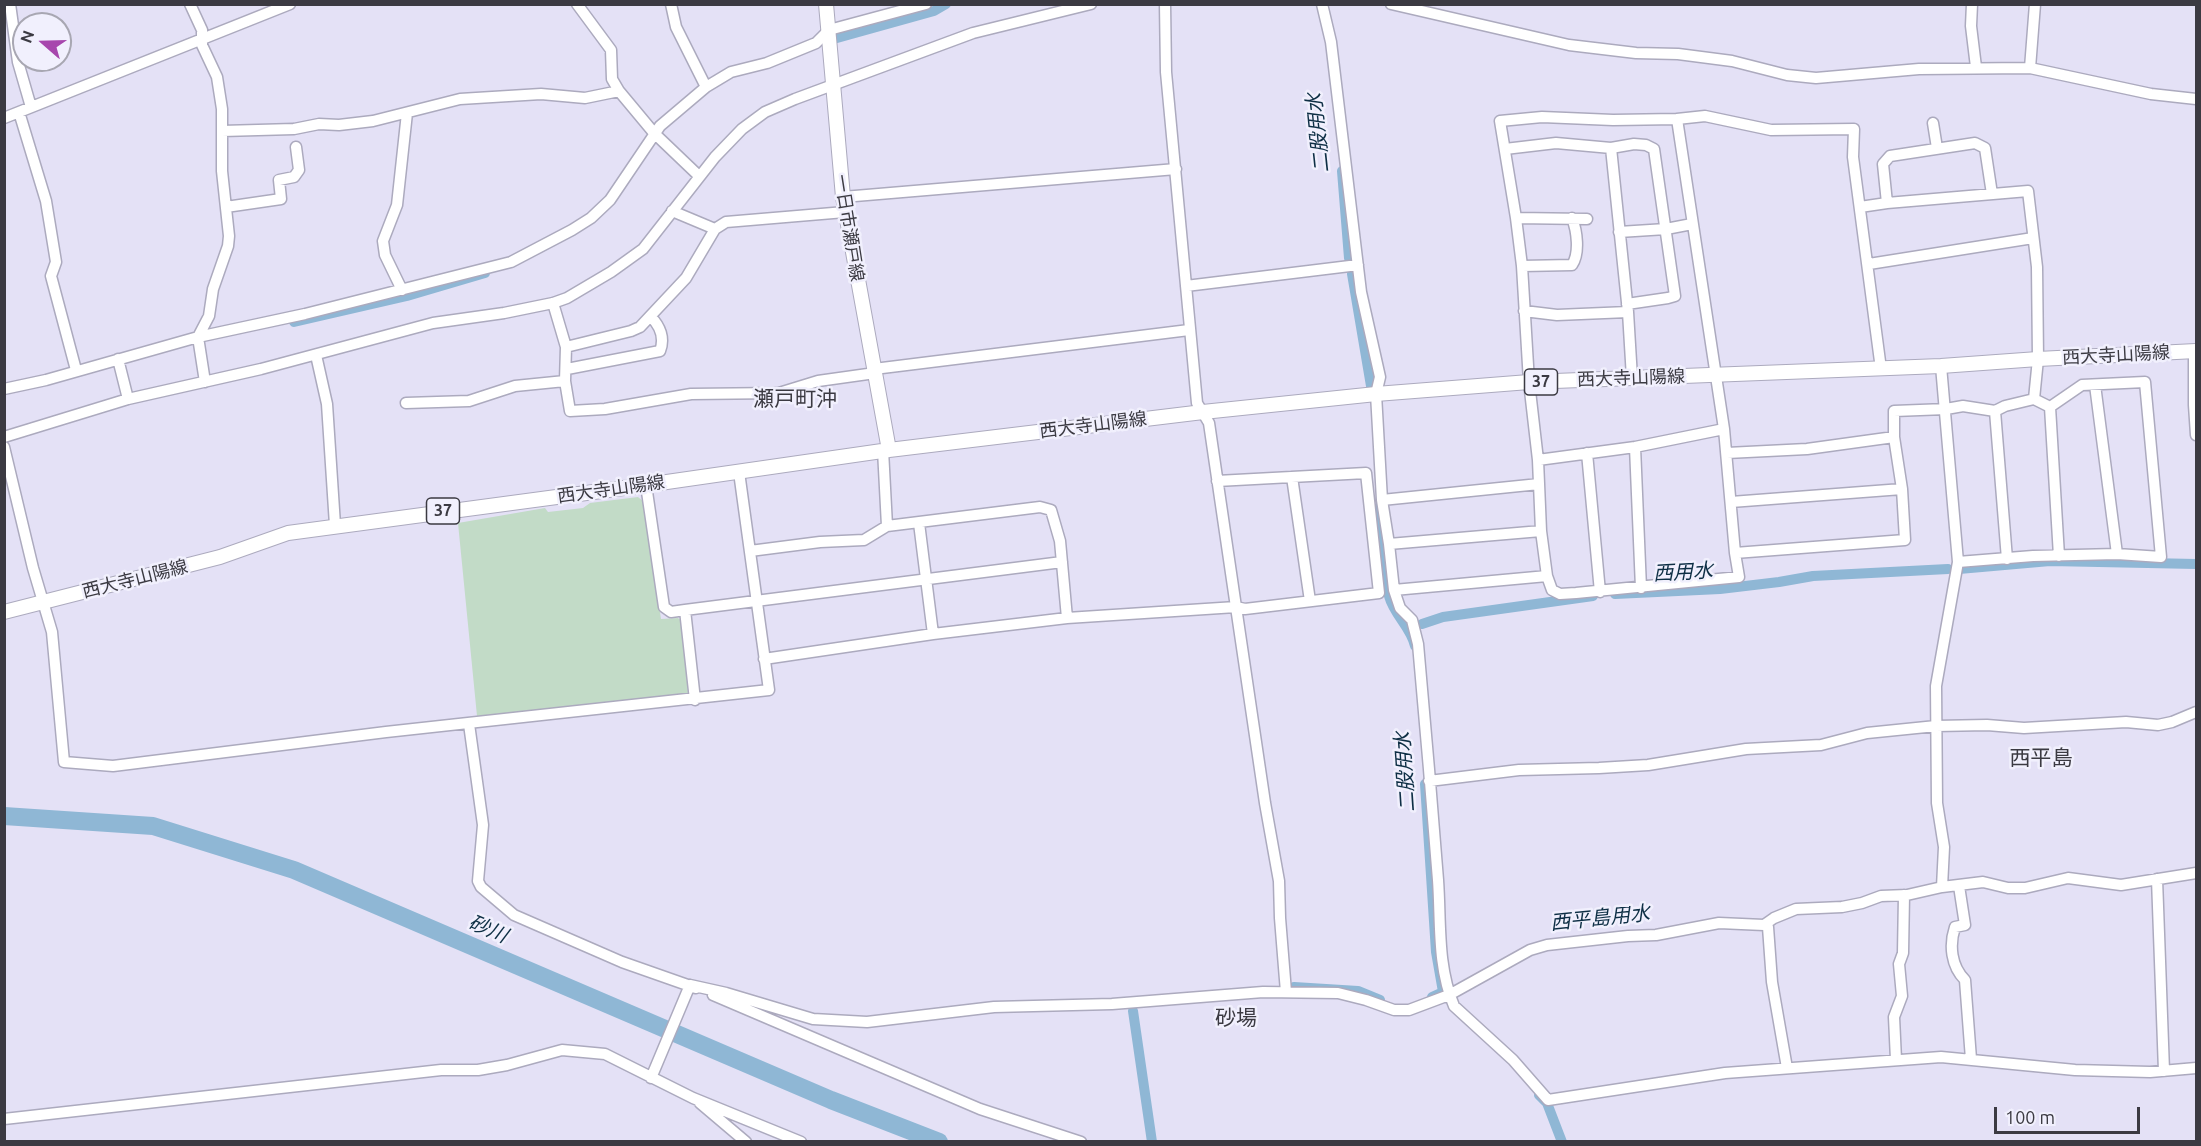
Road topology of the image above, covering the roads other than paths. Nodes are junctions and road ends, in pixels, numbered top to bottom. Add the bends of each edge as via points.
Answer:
1 (10, 4) edge
2 (290, 4) edge
3 (577, 4) edge
4 (672, 4) edge
5 (826, 4) edge
6 (926, 4) edge
7 (1091, 4) edge
8 (1165, 4) edge
9 (1322, 4) edge
10 (1391, 4) edge
11 (1972, 4) edge
12 (2035, 4) edge
13 (193, 6) edge
14 (829, 30) junction
15 (203, 38) junction
16 (1976, 68) junction
17 (2030, 68) junction
18 (833, 84) junction
19 (706, 87) junction
20 (618, 91) junction
21 (2196, 99) edge
22 (32, 107) junction
23 (19, 112) junction
24 (407, 113) junction
25 (4, 118) edge
26 (1677, 119) junction
27 (1933, 123) dead end
28 (222, 131) junction
29 (654, 133) junction
30 (296, 147) dead end
31 (1611, 148) junction
32 (1937, 148) junction
33 (1505, 149) junction
34 (1176, 168) junction
35 (699, 176) junction
36 (1992, 194) junction
37 (843, 197) junction
38 (1887, 203) junction
39 (226, 207) junction
40 (1860, 207) junction
41 (672, 211) junction
42 (845, 212) junction
43 (1516, 218) junction
44 (1572, 218) junction
45 (1587, 219) dead end
46 (1692, 224) junction
47 (715, 229) junction
48 (1666, 229) junction
49 (1619, 232) junction
50 (2033, 238) junction
51 (1869, 264) junction
52 (1358, 265) junction
53 (1522, 266) junction
54 (1186, 286) junction
55 (402, 290) junction
56 (553, 303) junction
57 (1628, 308) junction
58 (1524, 311) junction
59 (651, 316) junction
60 (1189, 330) junction
61 (198, 337) junction
62 (566, 347) junction
63 (2195, 351) edge
64 (316, 355) junction
65 (118, 359) junction
66 (2038, 359) junction
67 (1941, 366) junction
68 (567, 369) junction
69 (1881, 369) junction
70 (76, 370) junction
71 (874, 371) junction
72 (1716, 375) junction
73 (1632, 378) junction
74 (566, 381) junction
75 (205, 382) junction
76 (1529, 382) junction
77 (2095, 385) junction
78 (4, 389) edge
79 (1376, 394) junction
80 (129, 399) junction
81 (2034, 399) junction
82 (406, 403) dead end
83 (2195, 405) edge
84 (2050, 407) junction
85 (1946, 409) junction
86 (1995, 411) junction
87 (1203, 412) junction
88 (1724, 429) junction
89 (2196, 435) edge
90 (4, 437) edge
91 (1894, 437) junction
92 (4, 447) edge
93 (1635, 447) junction
94 (886, 450) junction
95 (1587, 453) junction
96 (1727, 453) junction
97 (1538, 460) junction
98 (739, 472) junction
99 (1292, 477) junction
100 (1217, 481) junction
101 (1539, 484) junction
102 (646, 485) junction
103 (1902, 489) junction
104 (1382, 500) junction
105 (1731, 502) junction
106 (919, 523) junction
107 (335, 525) junction
108 (886, 526) junction
109 (1541, 531) junction
110 (1389, 544) junction
111 (750, 551) junction
112 (1735, 553) junction
113 (2116, 554) junction
114 (2059, 556) junction
115 (2007, 559) junction
116 (1062, 562) junction
117 (1958, 562) junction
118 (1547, 576) junction
119 (926, 579) junction
120 (1641, 588) junction
121 (1394, 590) junction
122 (1600, 591) junction
123 (757, 601) junction
124 (1310, 601) junction
125 (43, 602) junction
126 (1236, 607) junction
127 (685, 610) junction
128 (4, 612) edge
129 (1067, 618) junction
130 (933, 634) junction
131 (764, 659) junction
132 (696, 700) junction
133 (2196, 712) edge
134 (469, 724) junction
135 (1936, 726) junction
136 (1429, 781) junction
137 (2196, 873) edge
138 (2157, 879) junction
139 (1959, 886) junction
140 (1942, 887) junction
141 (1904, 895) junction
142 (1766, 924) junction
143 (690, 985) junction
144 (1286, 992) junction
145 (1449, 995) junction
146 (1971, 1059) junction
147 (1896, 1060) junction
148 (1787, 1068) junction
149 (2196, 1068) edge
150 (2164, 1071) junction
151 (651, 1078) junction
152 (693, 1098) junction
153 (4, 1119) edge
154 (746, 1142) edge
155 (801, 1142) edge
156 (1081, 1142) edge

1 - 22 street via 18,62
2 - 15 street
3 - 20 street via 611,50 612,79
4 - 19 street via 676,27
5 - 14 main road, 一日市瀬戸線
6 - 14 street
7 - 18 street via 973,33
8 - 34 street via 1166,72
9 - 52 street via 1331,42
10 - 16 street via 1569,45 1732,61 1796,76
11 - 16 street
12 - 17 street
13 - 15 street
14 - 18 main road, 一日市瀬戸線
14 - 19 street via 816,43 767,63 731,72
15 - 22 street
15 - 28 street via 202,45 217,77
16 - 17 street
17 - 21 street via 2151,94
18 - 35 street via 765,112 742,129
18 - 37 main road, 一日市瀬戸線
19 - 29 street
20 - 24 street via 585,98 541,94 460,99
20 - 29 street
22 - 23 street
23 - 25 street
23 - 70 street via 46,201 56,262 51,276
24 - 28 street via 339,125
24 - 55 street via 397,205 383,241 385,255
26 - 33 street via 1542,117 1500,121
26 - 40 street via 1705,116 1771,130 1854,129 1853,157
26 - 46 street
27 - 32 street
28 - 39 street
29 - 35 street
29 - 55 street via 610,200 572,230 510,262
30 - 39 street via 299,170 294,177 279,180 281,199
31 - 33 street via 1556,142
31 - 48 street via 1634,144 1654,149
31 - 49 street
32 - 36 street via 1975,143 1986,148
32 - 38 street via 1890,156 1883,164
33 - 43 street
34 - 37 street
34 - 54 street
35 - 41 street
36 - 38 street
36 - 50 street via 2028,191
37 - 42 main road, 一日市瀬戸線
38 - 40 street
39 - 61 street via 228,246 218,269 209,316
40 - 51 street
41 - 47 street
41 - 56 street via 643,249 583,290
42 - 47 street via 726,222
42 - 71 main road, 一日市瀬戸線
43 - 44 street
43 - 53 street
44 - 45 street
44 - 53 street via 1576,237 1576,260 1572,264
46 - 48 street
46 - 72 street
47 - 59 street via 686,278
48 - 49 street
48 - 57 street via 1675,296
49 - 57 street
50 - 51 street
50 - 66 street
51 - 69 street
52 - 54 street
52 - 79 street via 1380,377
53 - 58 street
54 - 60 street
55 - 61 street
56 - 62 street
56 - 64 street via 434,323
57 - 58 street via 1557,315
57 - 73 street
58 - 76 street
59 - 62 street via 631,331
59 - 68 street via 659,325 663,344 660,351
60 - 71 street
60 - 87 street via 1197,403
61 - 65 street
61 - 75 street
62 - 68 street
63 - 66 main road, 西大寺山陽線 / 37
63 - 83 street
64 - 75 street
64 - 107 street via 327,404
65 - 70 street
65 - 80 street
66 - 67 main road, 西大寺山陽線 / 37
66 - 81 street
67 - 69 main road, 西大寺山陽線 / 37
67 - 85 street
68 - 74 street
69 - 72 main road, 西大寺山陽線 / 37
70 - 78 street
71 - 74 street via 779,393 691,394 570,411
71 - 94 main road, 一日市瀬戸線
72 - 73 main road, 西大寺山陽線 / 37
72 - 88 street
73 - 76 main road, 西大寺山陽線 / 37
74 - 82 street via 515,386 469,400
75 - 80 street
76 - 79 main road, 西大寺山陽線 / 37
76 - 97 street
77 - 84 street via 2082,385
77 - 113 street
77 - 113 street via 2145,382 2161,557
79 - 87 main road, 西大寺山陽線 / 37
79 - 104 street
80 - 90 street
81 - 84 street
81 - 86 street
83 - 89 street
84 - 114 street
85 - 86 street via 1963,406
85 - 91 street via 1894,411
85 - 117 street
86 - 115 street
87 - 94 main road, 西大寺山陽線 / 37
87 - 100 street via 1209,423
88 - 93 street
88 - 96 street
91 - 96 street via 1807,449
91 - 103 street
92 - 125 street
93 - 95 street
93 - 120 street
94 - 98 main road, 西大寺山陽線 / 37
94 - 108 street
95 - 97 street
95 - 122 street
96 - 105 street
97 - 101 street
98 - 102 main road, 西大寺山陽線 / 37
98 - 111 street
99 - 100 street
99 - 124 street
99 - 124 street via 1366,473 1379,593
100 - 126 street
101 - 104 street
101 - 109 street
102 - 107 main road, 西大寺山陽線 / 37
102 - 127 street via 664,607 671,612
103 - 105 street
103 - 112 street via 1905,540
104 - 110 street
105 - 112 street
106 - 108 street
106 - 116 street via 1041,507 1051,510
106 - 119 street
107 - 125 main road, 西大寺山陽線 / 37 via 288,532 220,557
108 - 111 street via 864,540
109 - 110 street
109 - 118 street
110 - 121 street
111 - 123 street
112 - 120 street via 1739,578
113 - 114 street
114 - 115 street
115 - 117 street
116 - 119 street
116 - 129 street
117 - 135 street via 1936,686
118 - 121 street
118 - 122 street via 1551,590 1560,594
119 - 123 street
119 - 130 street
120 - 122 street
121 - 136 street via 1400,608 1412,620 1418,644
123 - 127 street
123 - 131 street
124 - 126 street
125 - 128 main road, 西大寺山陽線 / 37
125 - 134 street via 52,632 64,762 112,766
126 - 129 street
126 - 144 street via 1279,881
127 - 132 street
129 - 130 street
130 - 131 street
131 - 132 street via 769,690
132 - 134 street
133 - 135 street via 2158,725 2126,722 2024,728
134 - 143 street via 483,825 478,881 481,887 514,915 622,962
135 - 136 street via 1867,733 1821,745 1746,749 1648,765 1519,770
135 - 140 street via 1937,803 1944,847
136 - 145 street via 1440,949
137 - 138 street
138 - 139 street via 2121,885 2068,878 2025,888 1983,882
138 - 150 street
139 - 140 street
139 - 146 street via 1965,925 1955,927 1952,938 1956,971 1965,980
140 - 141 street
141 - 142 street via 1881,896 1842,907 1796,909
141 - 147 street via 1903,953 1899,964 1902,996 1894,1017
142 - 145 street via 1719,923 1656,935 1547,945 1530,950
142 - 148 street
143 - 144 street via 813,1020 867,1022 994,1007 1112,1004
143 - 151 street
143 - 156 street via 980,1109
144 - 145 street via 1338,993 1394,1010 1409,1010
145 - 148 street via 1454,1006 1514,1060 1548,1100 1725,1073
146 - 147 street
146 - 150 street via 2075,1070
147 - 148 street
149 - 150 street
151 - 152 street
151 - 153 street via 604,1054 562,1050 478,1070 441,1070
152 - 154 street
152 - 155 street

